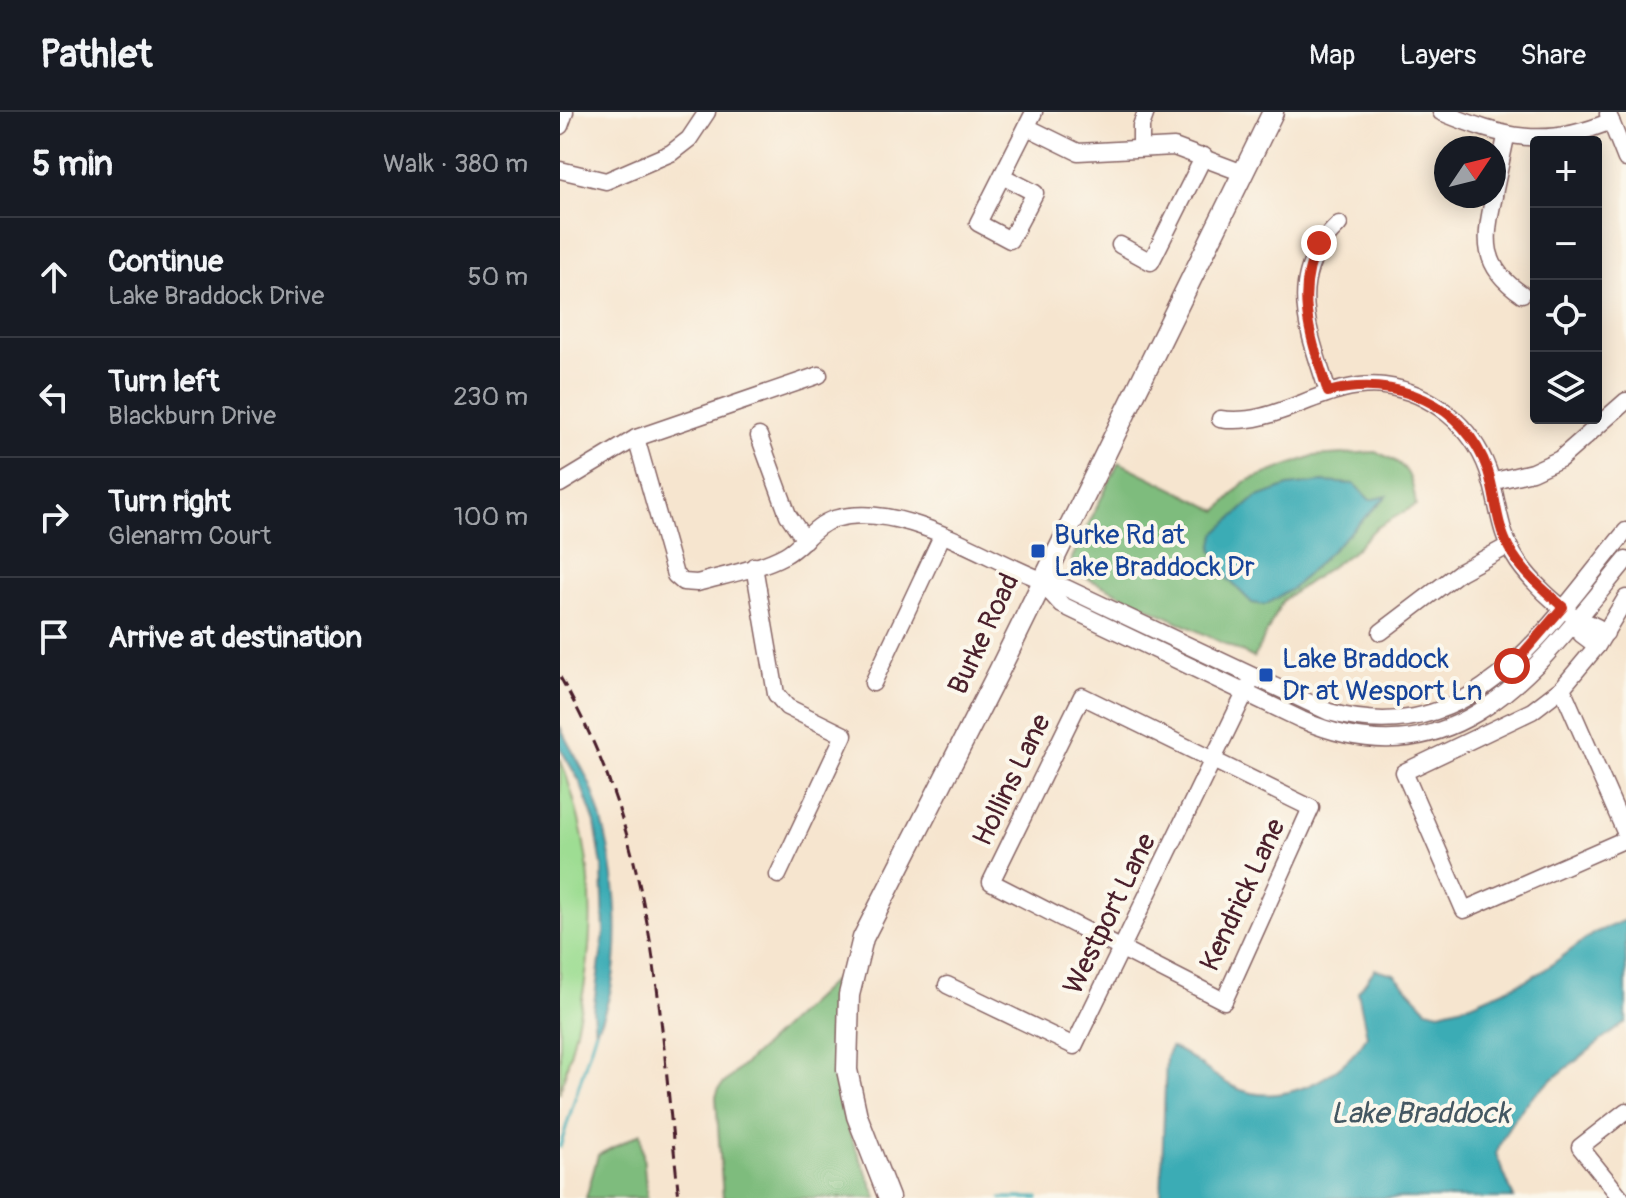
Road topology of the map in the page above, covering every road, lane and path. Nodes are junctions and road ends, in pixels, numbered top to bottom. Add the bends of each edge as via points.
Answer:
1 (565, 112) edge
2 (707, 112) edge
3 (1146, 112) edge
4 (1273, 112) edge
5 (1441, 112) edge
6 (1609, 116) edge
7 (1030, 119) edge
8 (560, 126) edge
9 (1503, 136) edge
10 (1506, 137) edge
11 (1141, 147) junction
12 (1204, 156) junction
13 (1626, 159) edge
14 (560, 170) edge
15 (1243, 173) junction
16 (1002, 176) dead end
17 (1491, 208) edge
18 (1339, 224) dead end
19 (1120, 245) dead end
20 (1522, 294) dead end
21 (819, 375) dead end
22 (1328, 392) junction
23 (1626, 401) edge
24 (1220, 419) dead end
25 (759, 436) dead end
26 (636, 438) junction
27 (1491, 482) junction
28 (560, 484) edge
29 (1626, 531) edge
30 (942, 536) junction
31 (805, 540) junction
32 (1508, 546) junction
33 (1626, 560) edge
34 (754, 566) junction
35 (1040, 581) junction
36 (1563, 607) junction
37 (1624, 608) edge
38 (1578, 619) junction
39 (1381, 632) dead end
40 (1602, 640) junction
41 (1253, 676) junction
42 (873, 683) dead end
43 (1562, 688) junction
44 (1245, 692) junction
45 (1213, 757) junction
46 (1626, 837) edge
47 (778, 875) dead end
48 (1124, 950) junction
49 (947, 985) dead end
50 (1626, 1111) edge
51 (889, 1198) edge
52 (1621, 1198) edge

1 - 8 street
2 - 14 street via 689,139 671,153 606,181
3 - 11 street
4 - 15 main road, Burke Road
5 - 9 street
6 - 10 street via 1552,138
6 - 13 street
7 - 11 street via 1078,152
7 - 16 street
11 - 12 street via 1174,147
12 - 15 street
12 - 19 street via 1151,262
15 - 35 main road, Burke Road
17 - 20 street via 1488,251 1502,281
18 - 22 street via 1313,255 1305,293 1308,328
21 - 26 street
22 - 24 street via 1250,421
22 - 27 street via 1377,385 1429,401 1470,436
23 - 27 street via 1560,459
25 - 31 street via 788,515
26 - 28 street
26 - 34 street via 675,575 697,583
27 - 32 street
29 - 36 street
30 - 31 street via 912,524 861,515 828,521
30 - 35 street
30 - 42 street
31 - 34 street via 780,558
32 - 36 street via 1530,577
32 - 39 street via 1460,572
33 - 38 street
34 - 47 street via 776,694 787,707 844,735
35 - 41 street via 1066,588
35 - 44 street via 1062,605
35 - 51 main road, Burke Road via 870,923 853,976 846,1022 847,1070 857,1116
36 - 38 street
36 - 41 street via 1512,666 1482,691 1417,716 1347,717
37 - 40 street
38 - 40 street via 1591,621
38 - 44 street via 1525,679 1492,707 1409,737 1344,735
40 - 43 street
41 - 44 street, Westport Lane
43 - 46 street
43 - 46 street via 1532,711 1404,772 1464,910
44 - 45 street, Westport Lane
45 - 48 street, Westport Lane
45 - 48 street, Kendrick Lane via 1311,808 1224,1001
45 - 48 street, Hollins Lane via 1082,696 991,882
48 - 49 street, Westport Lane via 1074,1046
50 - 52 street via 1580,1147

